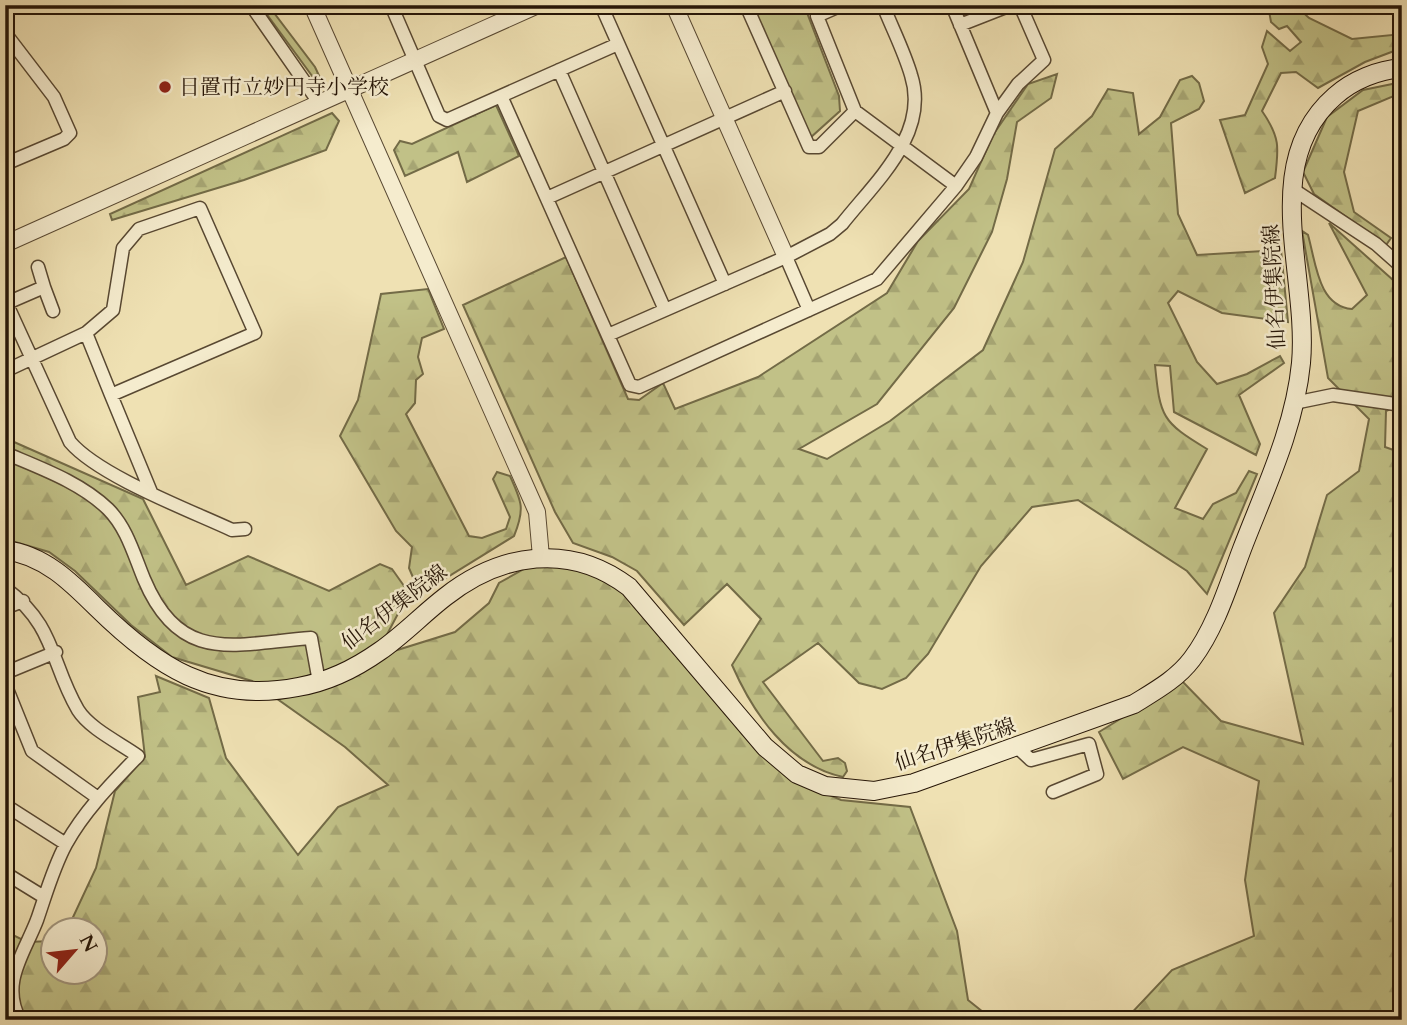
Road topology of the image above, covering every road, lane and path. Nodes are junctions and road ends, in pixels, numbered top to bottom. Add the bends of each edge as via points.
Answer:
1 (251, 5) edge
2 (312, 5) edge
3 (391, 5) edge
4 (538, 5) edge
5 (601, 5) edge
6 (674, 5) edge
7 (747, 5) edge
8 (842, 5) edge
9 (883, 5) edge
10 (952, 5) edge
11 (1011, 5) edge
12 (1020, 5) edge
13 (960, 25) junction
14 (5, 33) edge
15 (618, 44) junction
16 (415, 60) junction
17 (1402, 68) edge
18 (559, 70) junction
19 (349, 91) junction
20 (785, 91) junction
21 (501, 96) junction
22 (320, 104) junction
23 (855, 111) junction
24 (997, 113) junction
25 (725, 118) junction
26 (663, 146) junction
27 (902, 146) junction
28 (5, 164) edge
29 (605, 172) junction
30 (956, 187) junction
31 (1291, 188) junction
32 (547, 198) junction
33 (5, 244) edge
34 (786, 257) junction
35 (37, 267) dead end
36 (1402, 267) edge
37 (725, 284) junction
38 (44, 287) junction
39 (6, 301) edge
40 (53, 310) dead end
41 (665, 310) junction
42 (809, 310) junction
43 (86, 333) junction
44 (608, 335) junction
45 (31, 359) junction
46 (5, 371) edge
47 (111, 395) junction
48 (1294, 403) junction
49 (1402, 405) edge
50 (5, 453) edge
51 (151, 492) junction
52 (245, 529) dead end
53 (5, 550) edge
54 (541, 557) junction
55 (5, 588) edge
56 (23, 601) junction
57 (5, 608) edge
58 (55, 652) junction
59 (5, 673) edge
60 (318, 682) junction
61 (5, 684) edge
62 (1017, 747) junction
63 (1053, 792) dead end
64 (98, 798) junction
65 (5, 805) edge
66 (66, 844) junction
67 (5, 873) edge
68 (44, 897) junction
69 (20, 1020) edge

1 - 22 street
2 - 19 street
3 - 16 street
4 - 16 street
5 - 15 street
6 - 25 street
7 - 20 street
8 - 23 street via 817,16
9 - 27 street via 915,93 910,130
10 - 13 street
11 - 13 street
12 - 24 street via 1044,60 1018,84
13 - 24 street
14 - 28 street via 54,96 70,133
15 - 18 street
15 - 26 street
16 - 19 street
16 - 21 street via 439,116 447,120
17 - 31 main road, 仙名伊集院線 via 1358,80 1320,111 1299,148
18 - 21 street
18 - 29 street
19 - 22 street
19 - 54 street via 537,512
20 - 23 street via 809,147 819,147
20 - 25 street
21 - 32 street
22 - 33 street
23 - 27 street
24 - 30 street
25 - 26 street
25 - 34 street
26 - 29 street
26 - 37 street
27 - 30 street
27 - 34 street via 842,224
29 - 32 street
29 - 41 street
30 - 42 street via 877,279
31 - 36 street via 1366,237
31 - 48 main road, 仙名伊集院線 via 1303,338
32 - 44 street
34 - 37 street
34 - 42 street
35 - 38 street
37 - 41 street
38 - 39 street
38 - 40 street
39 - 45 street
41 - 44 street
42 - 44 street via 639,387 630,385
43 - 45 street
43 - 47 street
43 - 47 street via 113,310 123,248 139,229 200,208 255,333
45 - 46 street
45 - 51 street via 70,442 81,454
47 - 51 street
48 - 49 street via 1333,395
48 - 62 main road, 仙名伊集院線 via 1219,608 1191,661 1134,704
50 - 60 street via 59,477 107,509 123,528 149,591 178,627 198,640 228,647 310,638
51 - 52 street via 232,530
53 - 60 main road, 仙名伊集院線 via 56,570 139,648 197,681 246,692
54 - 60 main road, 仙名伊集院線 via 505,563 476,576 380,651
54 - 62 main road, 仙名伊集院線 via 593,566 629,587 765,747 811,782 857,791 895,788
55 - 56 street
56 - 57 street
56 - 58 street
58 - 59 street
58 - 64 street via 85,719 138,756
61 - 64 street via 32,751
62 - 63 street via 1031,761 1089,744 1097,774
64 - 66 street
65 - 66 street
66 - 68 street
67 - 68 street
68 - 69 street via 20,951 10,997

